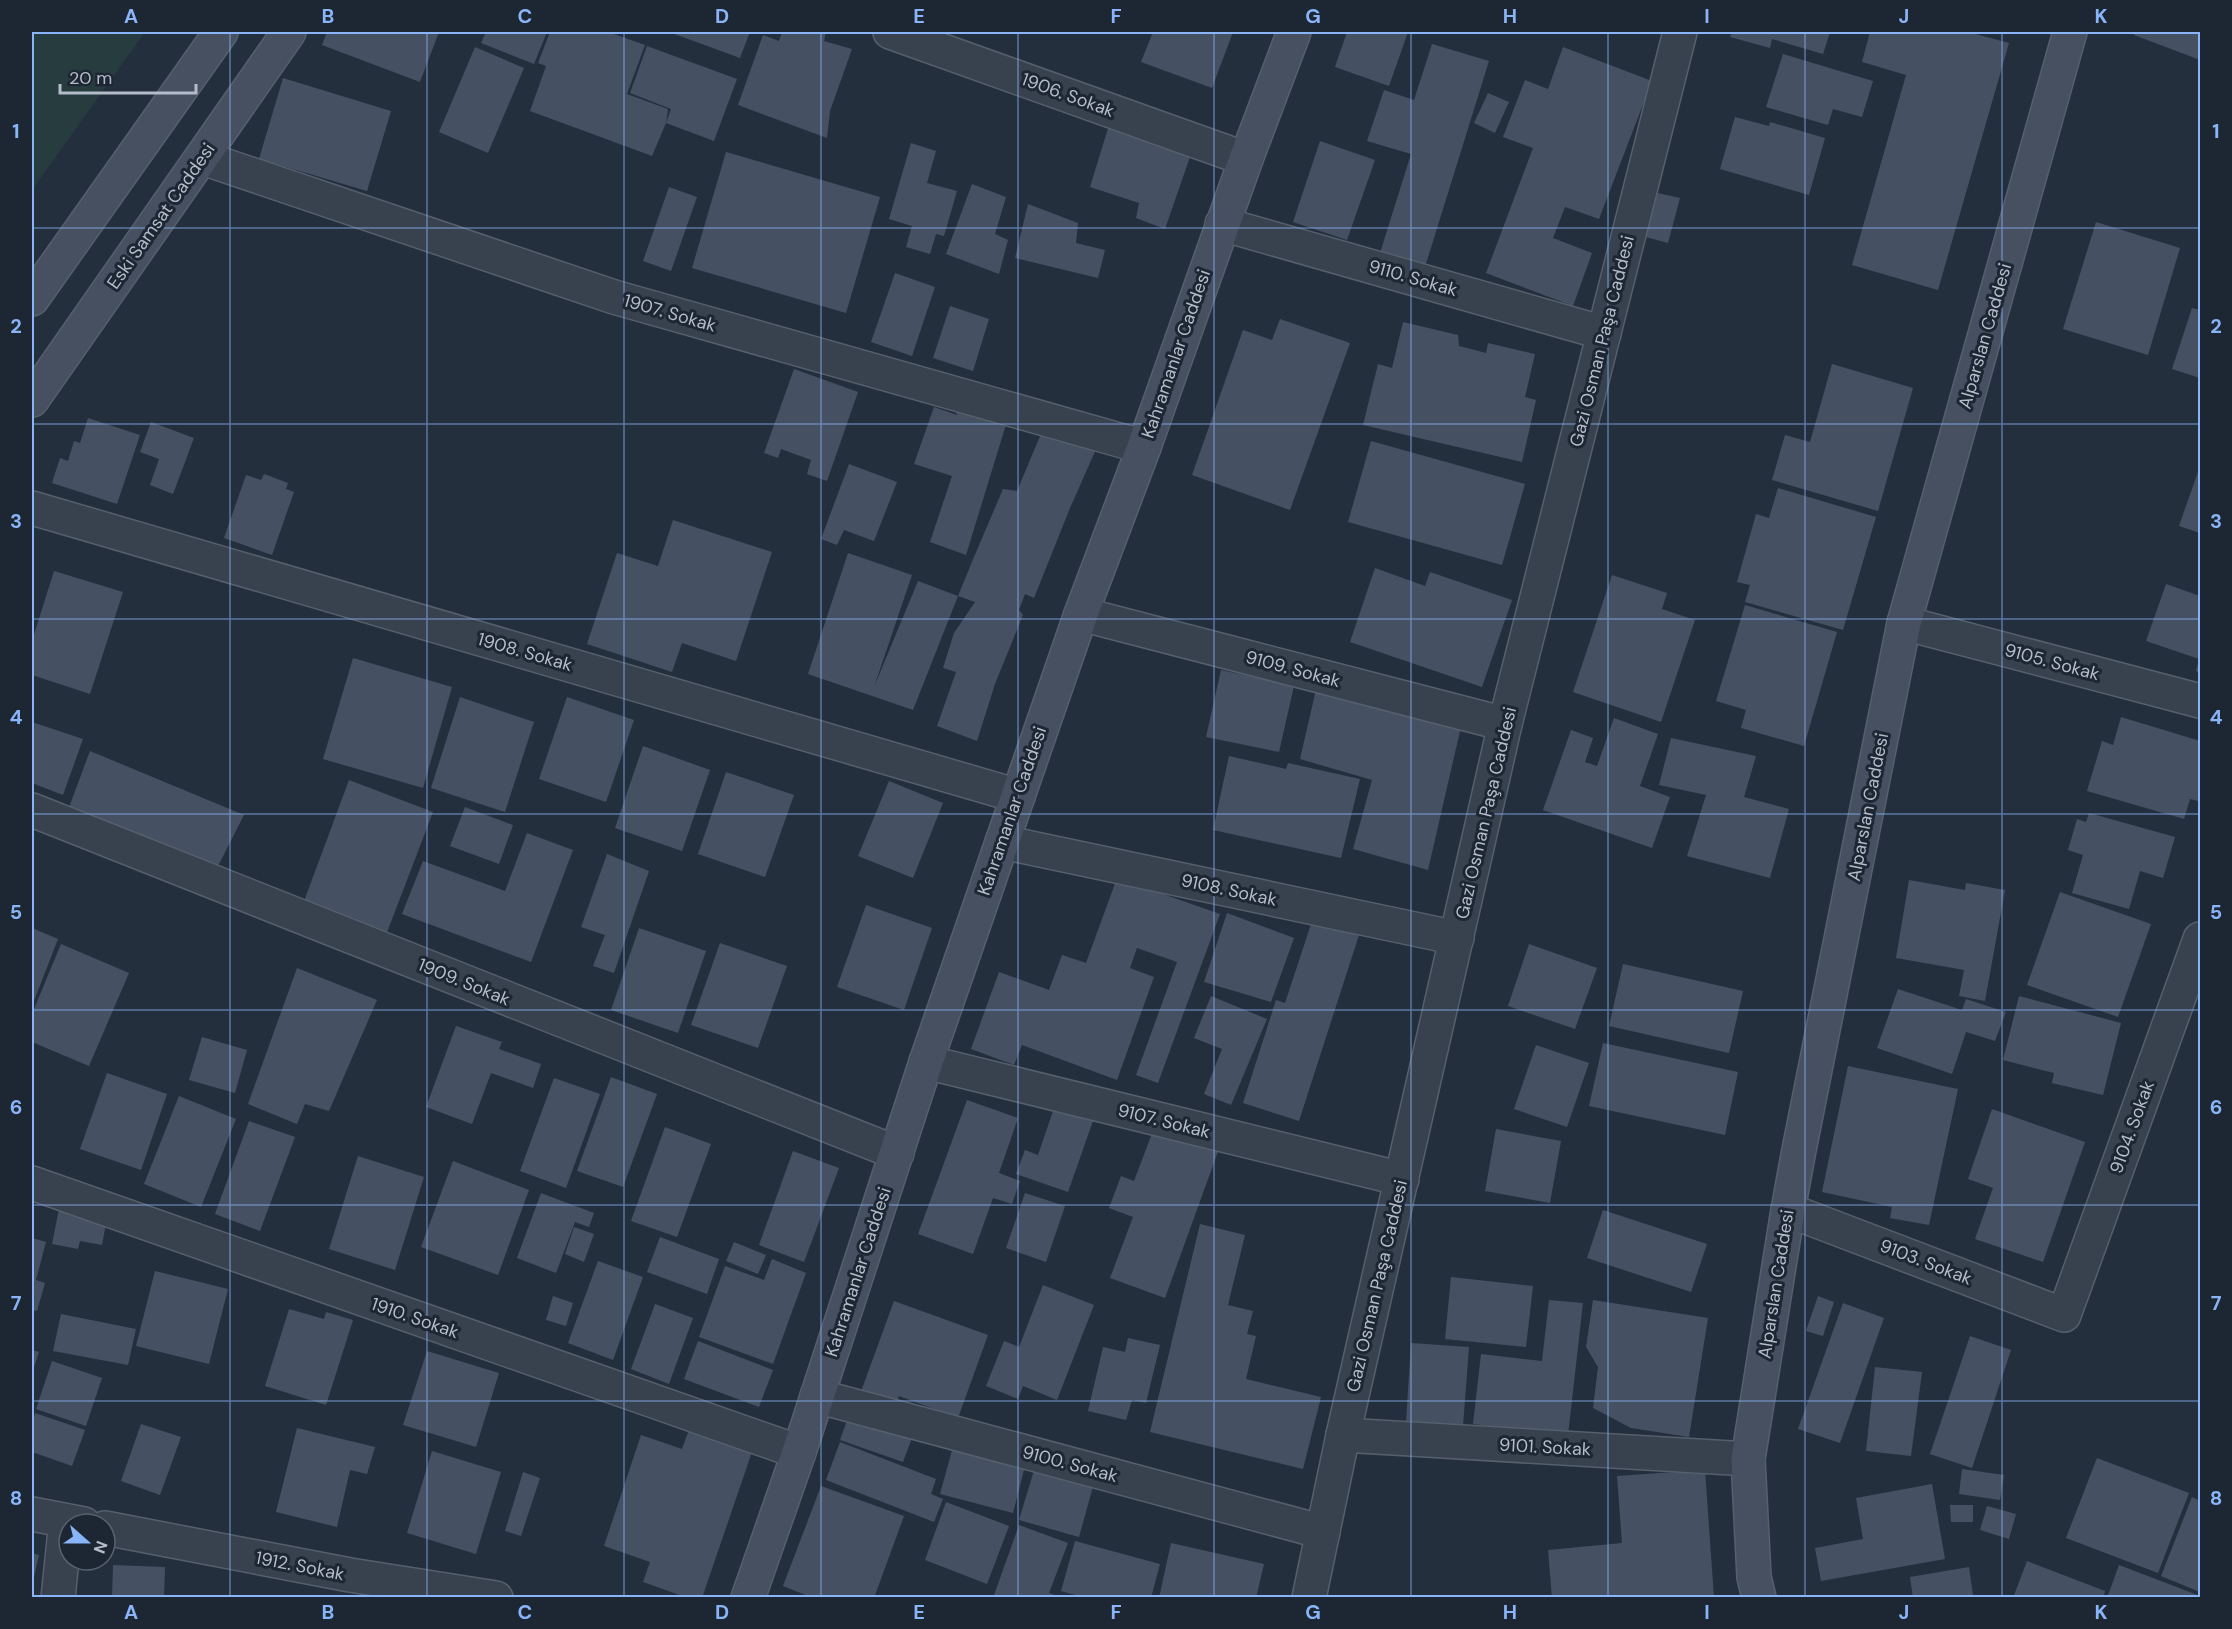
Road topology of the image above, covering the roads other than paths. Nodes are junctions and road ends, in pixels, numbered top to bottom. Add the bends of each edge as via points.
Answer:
1 (221, 32) edge
2 (289, 32) edge
3 (890, 32) edge
4 (1294, 32) edge
5 (1680, 32) edge
6 (2070, 32) edge
7 (203, 158) junction
8 (1246, 159) junction
9 (1222, 224) junction
10 (32, 299) edge
11 (1604, 333) junction
12 (32, 400) edge
13 (1144, 447) junction
14 (32, 508) edge
15 (1081, 614) junction
16 (1904, 623) junction
17 (2200, 701) edge
18 (1505, 724) junction
19 (1018, 796) junction
20 (32, 810) edge
21 (1002, 842) junction
22 (1457, 938) junction
23 (2200, 939) edge
24 (926, 1062) junction
25 (897, 1153) junction
26 (1402, 1179) junction
27 (32, 1183) edge
28 (1788, 1210) junction
29 (2064, 1315) joint
30 (817, 1396) junction
31 (1343, 1435) junction
32 (800, 1452) junction
33 (1748, 1459) junction
34 (32, 1514) edge
35 (57, 1519) edge
36 (117, 1531) edge
37 (1323, 1532) junction
38 (64, 1572) edge
39 (348, 1586) edge
40 (58, 1598) edge
41 (496, 1598) edge
42 (748, 1598) edge
43 (1309, 1598) edge
44 (1759, 1598) edge

1 - 10 street
2 - 7 street, Eski Samsat Caddesi
3 - 8 street, 1906. Sokak
4 - 8 street, Kahramanlar Caddesi
5 - 11 street, Gazi Osman Paşa Caddesi
6 - 16 street, Alparslan Caddesi
7 - 12 street, Eski Samsat Caddesi
7 - 13 street, 1907. Sokak via 614,297
8 - 9 street, Kahramanlar Caddesi
9 - 11 street, 9110. Sokak
9 - 13 street, Kahramanlar Caddesi
11 - 18 street, Gazi Osman Paşa Caddesi
13 - 15 street, Kahramanlar Caddesi
14 - 19 street, 1908. Sokak
15 - 18 street, 9109. Sokak
15 - 19 street, Kahramanlar Caddesi
16 - 17 street, 9105. Sokak
16 - 28 street, Alparslan Caddesi
18 - 22 street, Gazi Osman Paşa Caddesi
19 - 21 street, Kahramanlar Caddesi
20 - 25 street, 1909. Sokak
21 - 22 street, 9108. Sokak
21 - 24 street, Kahramanlar Caddesi
22 - 26 street, Gazi Osman Paşa Caddesi
23 - 29 street, 9104. Sokak
24 - 25 street, Kahramanlar Caddesi
24 - 26 street, 9107. Sokak
25 - 30 street, Kahramanlar Caddesi
26 - 31 street, Gazi Osman Paşa Caddesi
27 - 32 street, 1910. Sokak
28 - 29 street, 9103. Sokak
28 - 33 street, Alparslan Caddesi
30 - 32 street, Kahramanlar Caddesi
30 - 37 street, 9100. Sokak
31 - 33 street, 9101. Sokak
31 - 37 street, Gazi Osman Paşa Caddesi
32 - 42 street, Kahramanlar Caddesi
33 - 44 street, Alparslan Caddesi
34 - 35 street
36 - 39 street, 1912. Sokak
37 - 43 street, Gazi Osman Paşa Caddesi
38 - 40 street
39 - 41 street, 1912. Sokak

